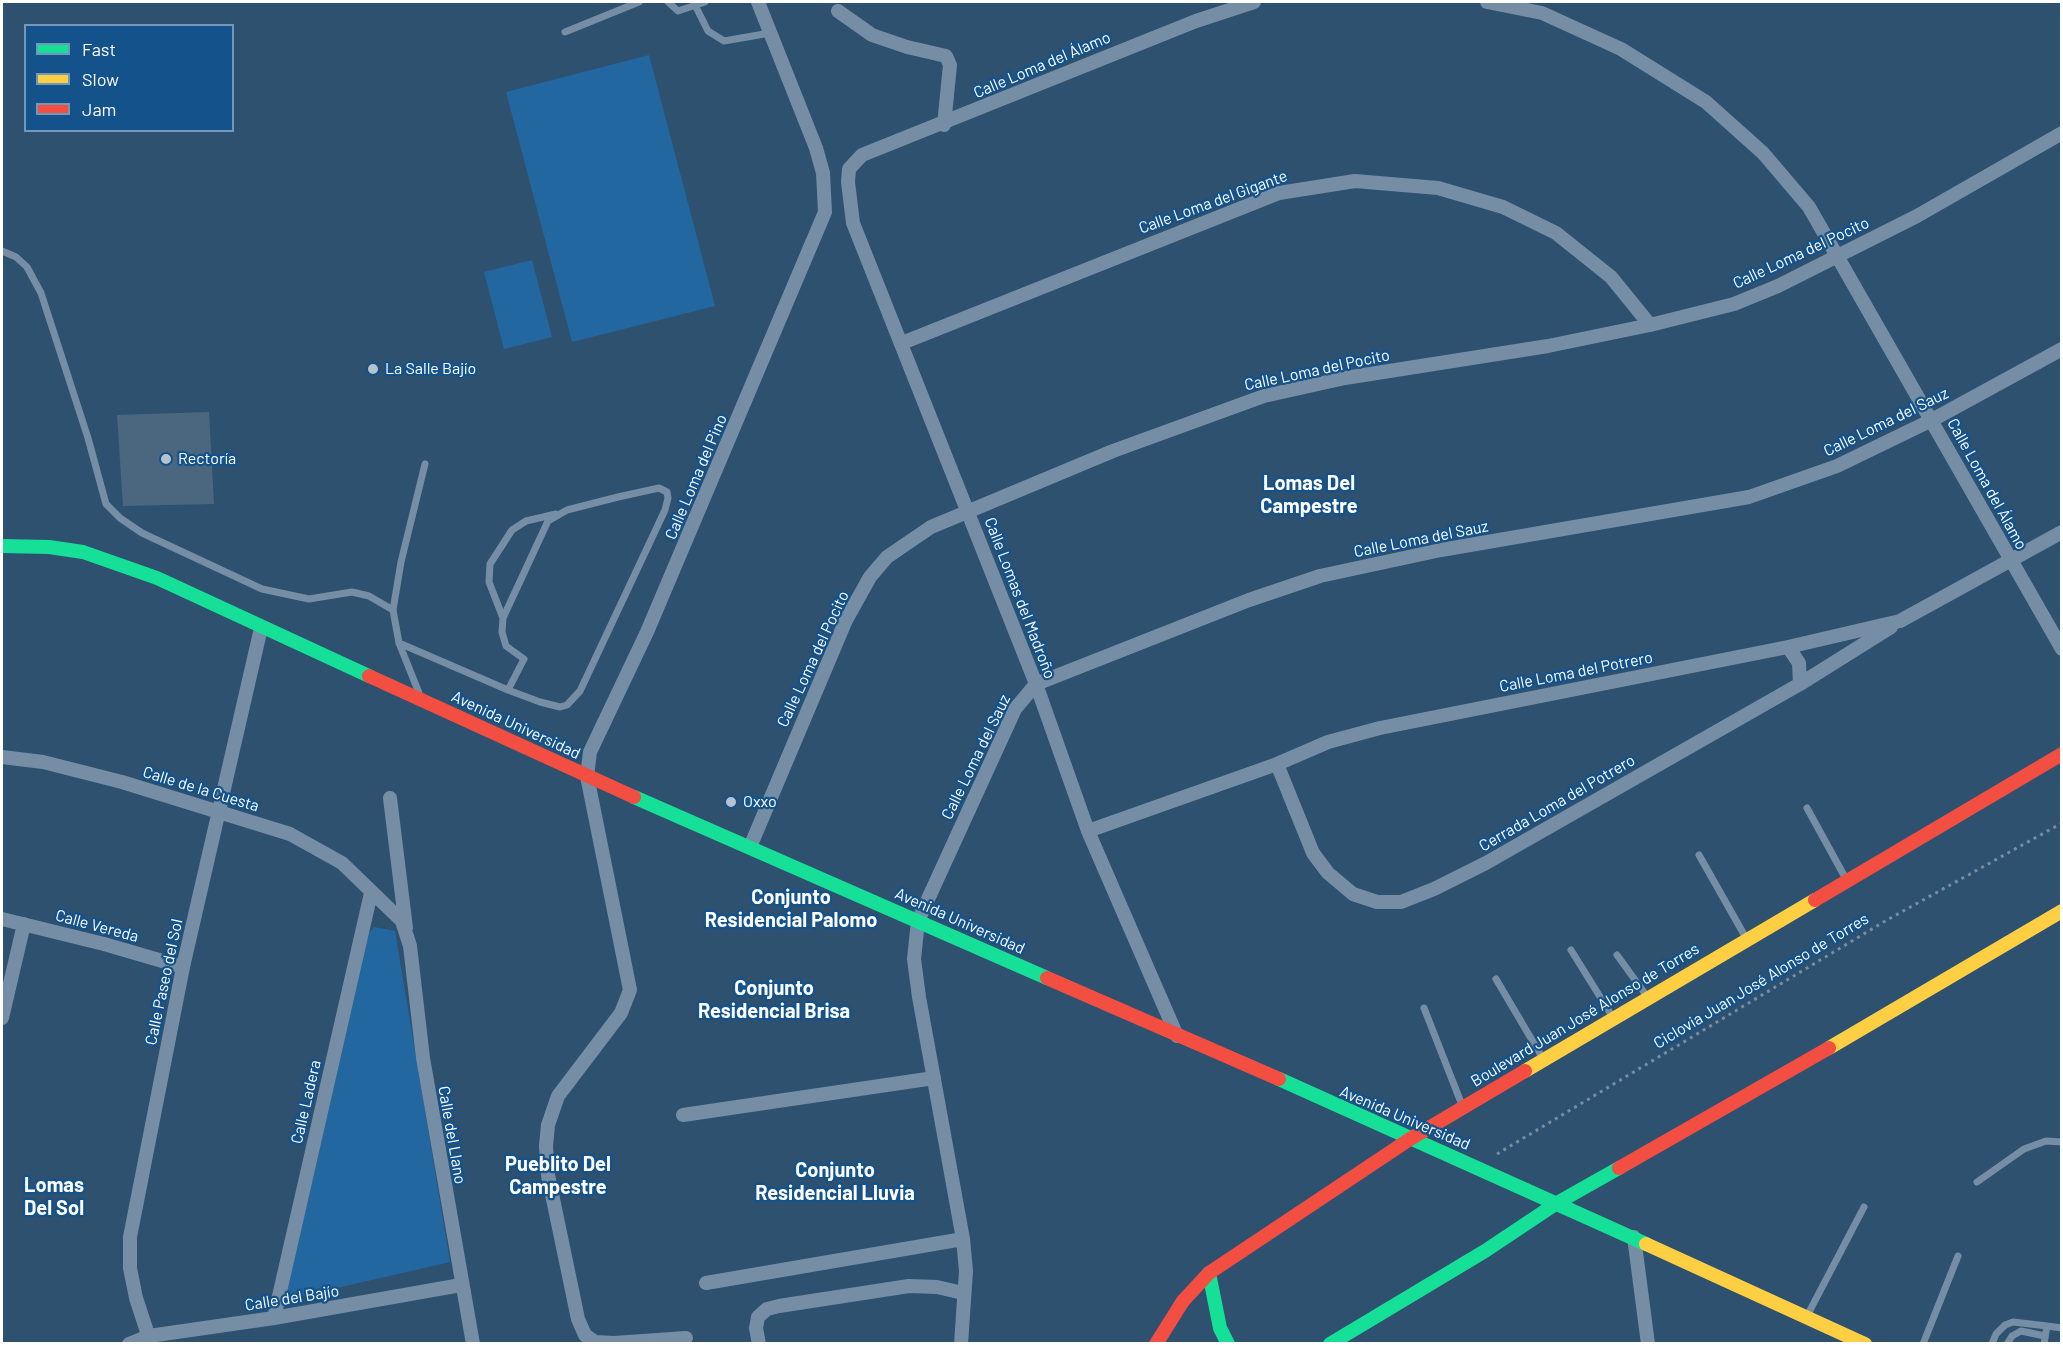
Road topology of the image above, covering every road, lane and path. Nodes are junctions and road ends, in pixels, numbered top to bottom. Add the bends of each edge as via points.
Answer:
1 (639, 2) edge
2 (668, 2) edge
3 (705, 2) edge
4 (758, 2) edge
5 (1254, 2) edge
6 (1487, 2) edge
7 (696, 7) junction
8 (838, 11) dead end
9 (565, 32) dead end
10 (771, 32) junction
11 (944, 125) junction
12 (2061, 133) edge
13 (849, 169) joint
14 (2, 251) edge
15 (1838, 256) junction
16 (1650, 325) junction
17 (902, 343) junction
18 (2061, 349) edge
19 (1932, 420) junction
20 (426, 464) dead end
21 (968, 511) junction
22 (557, 513) junction
23 (2061, 532) edge
24 (2, 546) edge
25 (2012, 562) junction
26 (393, 610) junction
27 (503, 618) junction
28 (1900, 621) junction
29 (261, 628) junction
30 (399, 643) junction
31 (1788, 647) junction
32 (2061, 649) edge
33 (1036, 684) junction
34 (1800, 684) junction
35 (508, 690) junction
36 (422, 700) junction
37 (2061, 754) edge
38 (2, 757) edge
39 (1277, 764) junction
40 (587, 776) junction
41 (390, 798) dead end
42 (1807, 808) dead end
43 (218, 811) junction
44 (2061, 823) edge
45 (1088, 831) junction
46 (750, 847) junction
47 (1699, 855) dead end
48 (1846, 879) junction
49 (371, 893) junction
50 (2061, 911) edge
51 (2, 919) edge
52 (918, 921) junction
53 (24, 924) junction
54 (407, 930) junction
55 (1746, 938) junction
56 (1571, 950) dead end
57 (1617, 955) dead end
58 (183, 967) junction
59 (1496, 979) dead end
60 (1647, 997) junction
61 (1424, 1008) dead end
62 (2, 1018) edge
63 (1613, 1018) junction
64 (1177, 1035) junction
65 (1544, 1061) junction
66 (934, 1078) junction
67 (1463, 1108) junction
68 (683, 1116) dead end
69 (1410, 1139) junction
70 (2061, 1142) edge
71 (1477, 1166) junction
72 (1977, 1182) dead end
73 (1557, 1203) junction
74 (1864, 1207) dead end
75 (1634, 1237) junction
76 (963, 1239) junction
77 (1958, 1256) dead end
78 (1209, 1274) junction
79 (706, 1283) dead end
80 (461, 1285) junction
81 (963, 1293) junction
82 (1806, 1317) junction
83 (274, 1318) junction
84 (2047, 1326) junction
85 (2061, 1328) edge
86 (686, 1338) dead end
87 (150, 1340) edge
88 (2045, 1340) edge
89 (129, 1344) edge
90 (473, 1344) edge
91 (759, 1344) edge
92 (961, 1344) edge
93 (1156, 1344) edge
94 (1228, 1344) edge
95 (1330, 1344) edge
96 (1648, 1344) edge
97 (1865, 1344) edge
98 (1923, 1344) edge
99 (1992, 1344) edge
100 (2007, 1344) edge

1 - 9 lane
2 - 7 lane via 678,11
3 - 7 lane
4 - 10 street
5 - 11 street, Calle Loma del Álamo via 1143,42
6 - 15 street, Calle Loma del Álamo via 1542,13 1621,50 1706,102 1763,153 1809,207
7 - 10 lane via 708,31 724,42
8 - 11 street via 872,35 946,56 950,65
10 - 40 street, Calle Loma del Pino via 816,148 825,188 825,212 647,632 590,752
11 - 13 street, Calle Loma del Álamo via 862,155
12 - 15 street, Calle Loma del Pocito via 1917,216
13 - 17 street, Calle Lomas del Madroño via 853,223
14 - 26 lane via 27,267 40,293 106,504 120,518 142,533 262,589 309,599 352,592 369,596
15 - 16 street, Calle Loma del Pocito via 1734,304
15 - 19 street, Calle Loma del Álamo
16 - 17 street, Calle Loma del Gigante via 1611,277 1556,233 1503,207 1438,188 1355,181 1279,193
16 - 21 street, Calle Loma del Pocito via 1264,396 1124,446
17 - 21 street, Calle Lomas del Madroño
18 - 19 street, Calle Loma del Sauz
19 - 25 street, Calle Loma del Álamo
19 - 33 street, Calle Loma del Sauz via 1837,466 1749,497 1441,550 1320,576
20 - 26 lane
21 - 33 street, Calle Lomas del Madroño
21 - 46 street, Calle Loma del Pocito via 905,542 870,577 846,620
22 - 27 lane via 548,521
22 - 27 lane via 525,521 512,530 490,564 489,582
22 - 35 lane via 659,488 668,498 573,701 560,707
23 - 25 street, Calle Loma del Potrero
24 - 29 street, Avenida Universidad via 60,549 121,563
25 - 28 street, Calle Loma del Potrero
25 - 32 street, Calle Loma del Álamo
26 - 30 lane
27 - 35 lane via 506,646 524,659
28 - 31 street, Calle Loma del Potrero
28 - 34 street, Cerrada Loma del Potrero
29 - 36 street, Avenida Universidad
29 - 43 street, Calle Paseo del Sol
30 - 35 lane
30 - 36 lane
31 - 34 street via 1799,663
31 - 39 street, Calle Loma del Potrero via 1380,728 1328,742
33 - 45 street, Calle Lomas del Madroño
33 - 52 street, Calle Loma del Sauz via 1014,708
34 - 39 street, Cerrada Loma del Potrero via 1486,863 1401,902 1377,902 1353,894 1328,873 1313,853
36 - 40 street, Avenida Universidad
37 - 48 street, Boulevard Juan José Alonso de Torres
38 - 43 street, Calle de la Cuesta via 44,762
39 - 45 street, Calle Loma del Potrero
40 - 46 street, Avenida Universidad
40 - 86 street via 630,990 621,1013 558,1096 548,1125 548,1175 578,1319 585,1335 595,1342 614,1343
41 - 54 street, Calle del Llano
42 - 48 lane
43 - 49 street, Calle de la Cuesta via 321,848 342,862
43 - 58 street, Calle Paseo del Sol
44 - 71 path, Ciclovia Juan José Alonso de Torres via 1887,920
45 - 64 street, Calle Lomas del Madroño
46 - 52 street, Avenida Universidad
47 - 55 lane
48 - 55 street, Boulevard Juan José Alonso de Torres
49 - 54 street
49 - 83 street, Calle Ladera
50 - 73 street
51 - 53 street, Calle Vereda
52 - 64 street, Avenida Universidad
52 - 66 street, Calle Loma del Sauz via 914,959
53 - 58 street, Calle Vereda
53 - 62 street
54 - 80 street, Calle del Llano via 423,1059
55 - 60 street, Boulevard Juan José Alonso de Torres
56 - 63 lane
57 - 60 lane
58 - 87 street, Calle Paseo del Sol via 130,1237 134,1288
59 - 65 lane
60 - 63 street, Boulevard Juan José Alonso de Torres
61 - 67 lane
63 - 65 street, Boulevard Juan José Alonso de Torres
64 - 69 street, Avenida Universidad
65 - 67 street, Boulevard Juan José Alonso de Torres
66 - 68 street
66 - 76 street, Calle Loma del Sauz
67 - 69 street, Boulevard Juan José Alonso de Torres
69 - 71 street, Avenida Universidad
69 - 78 street, Boulevard Juan José Alonso de Torres
70 - 72 lane via 2046,1141 2024,1149
71 - 73 street, Avenida Universidad
73 - 75 street, Avenida Universidad
73 - 95 street
74 - 82 lane
75 - 82 street, Avenida Universidad
75 - 96 street
76 - 79 street
76 - 81 street, Calle Loma del Sauz
77 - 98 lane
78 - 93 street, Boulevard Juan José Alonso de Torres via 1184,1301
78 - 94 street via 1220,1329
80 - 83 street, Calle del Bajío
80 - 90 street, Calle del Llano
81 - 91 street via 909,1286 767,1309 758,1317
81 - 92 street, Calle Loma del Sauz
82 - 97 street, Avenida Universidad
83 - 87 street, Calle del Bajío
84 - 85 lane
84 - 88 lane
84 - 99 lane via 2013,1322 1996,1334
87 - 89 street, Calle del Bajío
88 - 100 lane via 2021,1331

